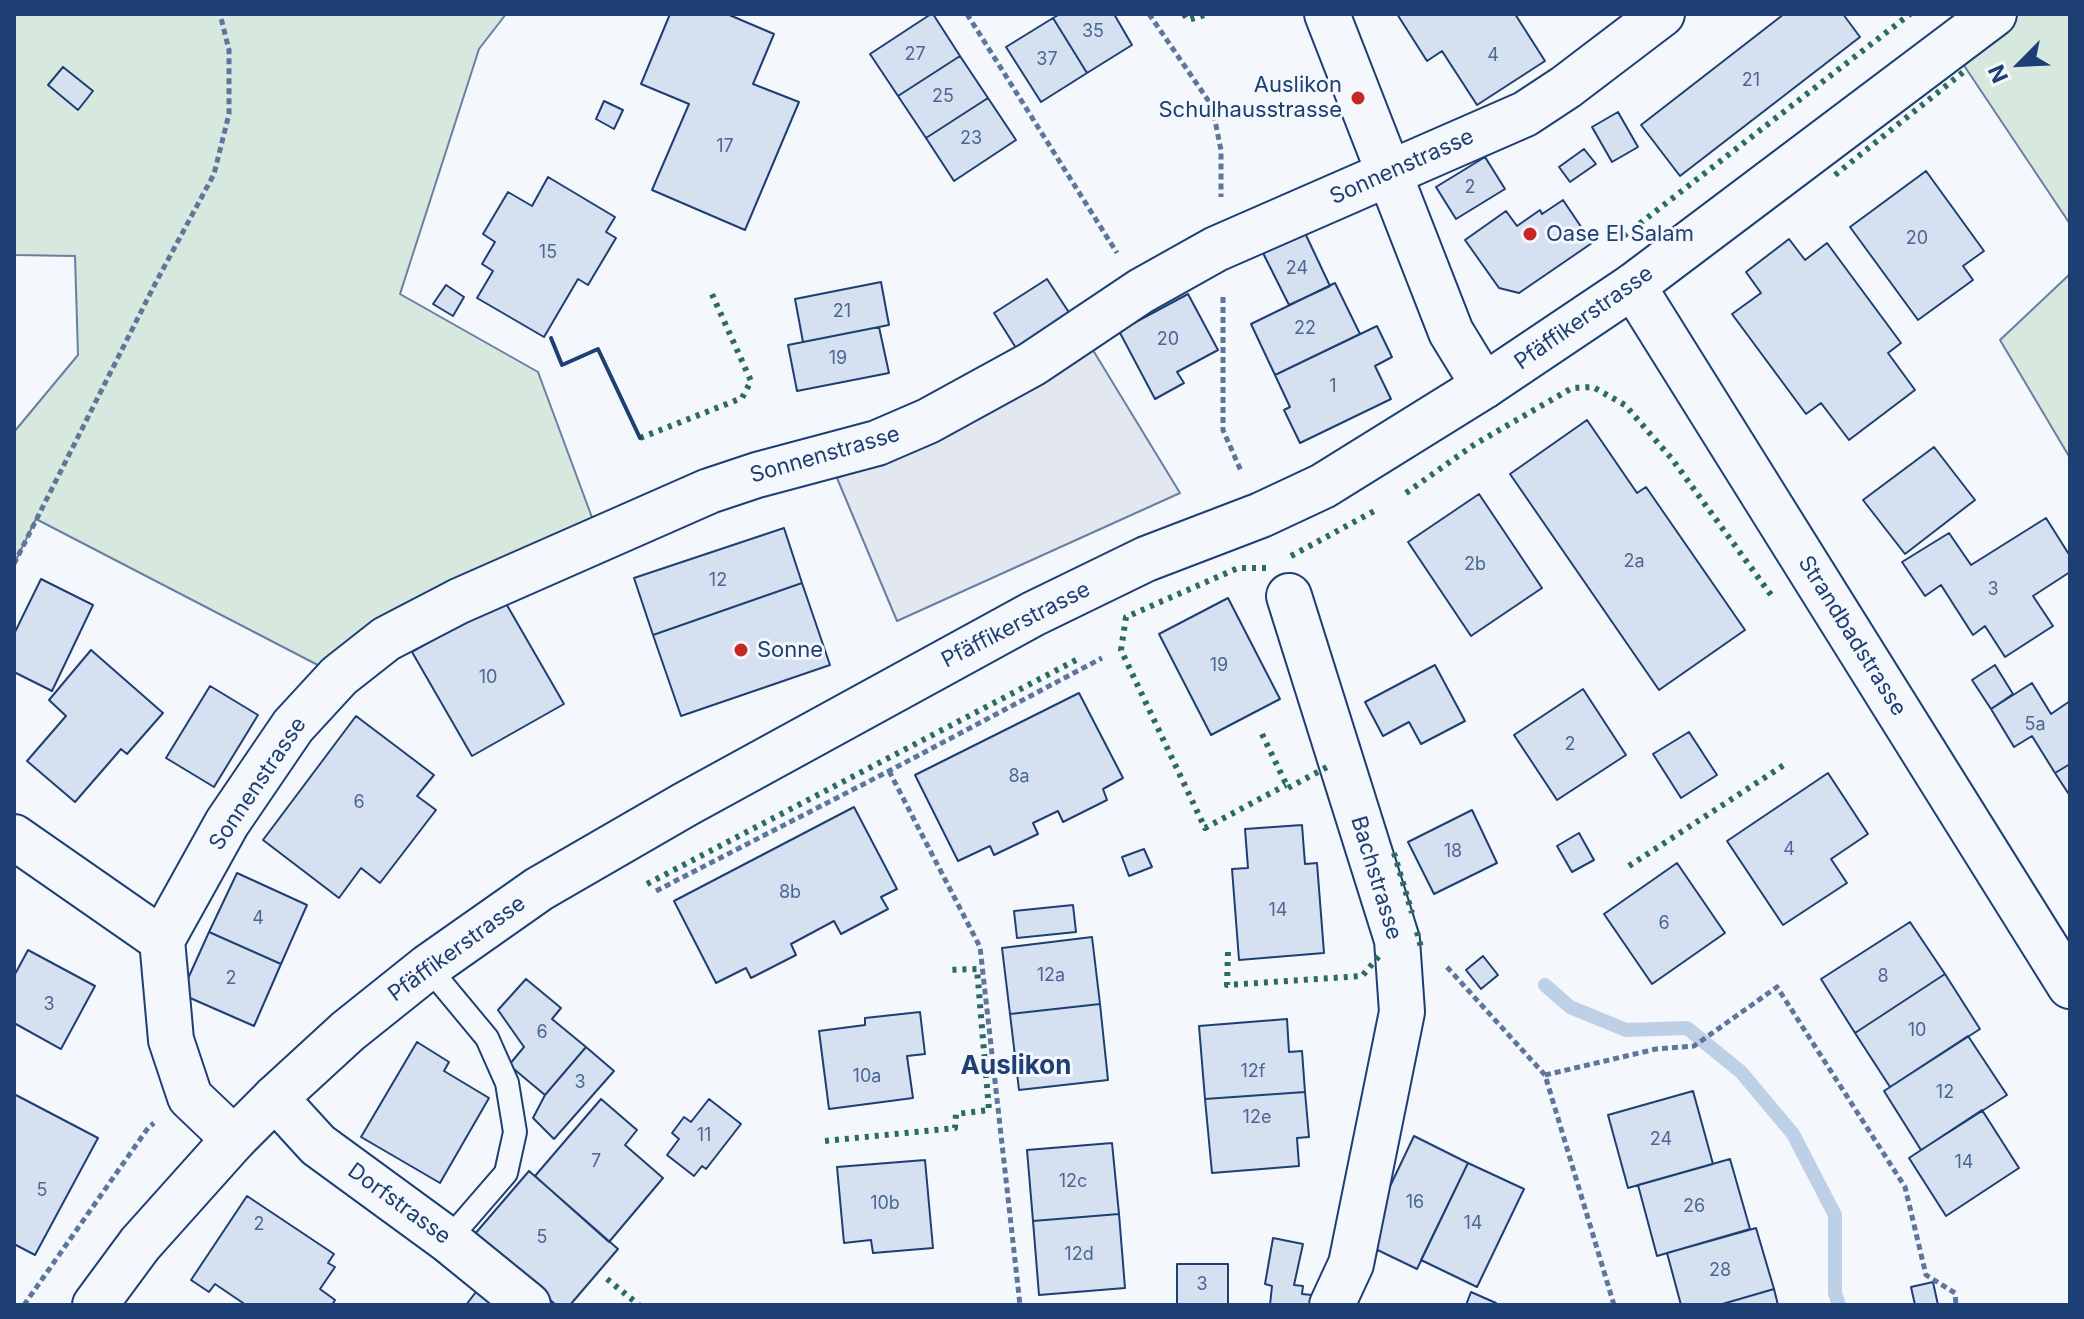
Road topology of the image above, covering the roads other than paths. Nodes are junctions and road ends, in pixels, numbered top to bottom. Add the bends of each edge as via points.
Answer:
1 (1327, 14) edge
2 (1662, 14) edge
3 (1994, 14) edge
4 (1389, 173) junction
5 (1633, 286) junction
6 (1484, 386) junction
7 (1289, 596) dead end
8 (14, 837) edge
9 (162, 940) junction
10 (428, 967) junction
11 (2070, 986) edge
12 (275, 1098) junction
13 (234, 1139) junction
14 (448, 1240) junction
15 (95, 1305) edge
16 (528, 1305) edge
17 (1332, 1305) edge

1 - 4 street
2 - 4 street, Sonnenstrasse via 1525,114
3 - 5 street, Pfäffikerstrasse
4 - 6 street via 1451,332
4 - 9 street, Sonnenstrasse via 1216,249 1141,291 1032,364 900,435 709,491 459,601 386,639 339,676 293,726 227,823
5 - 6 street, Pfäffikerstrasse
5 - 11 street, Strandbadstrasse
6 - 10 street, Pfäffikerstrasse via 1323,486 1146,559 885,694 539,889
7 - 17 street, Bachstrasse via 1397,940 1402,1012 1351,1264
8 - 9 street
9 - 13 street via 171,1040 190,1097
10 - 12 street, Pfäffikerstrasse
10 - 14 lane via 487,1038 507,1083 515,1132 506,1173
12 - 13 street, Pfäffikerstrasse
12 - 14 street, Dorfstrasse via 318,1145
13 - 15 street, Pfäffikerstrasse via 140,1244
14 - 16 street, Dorfstrasse

